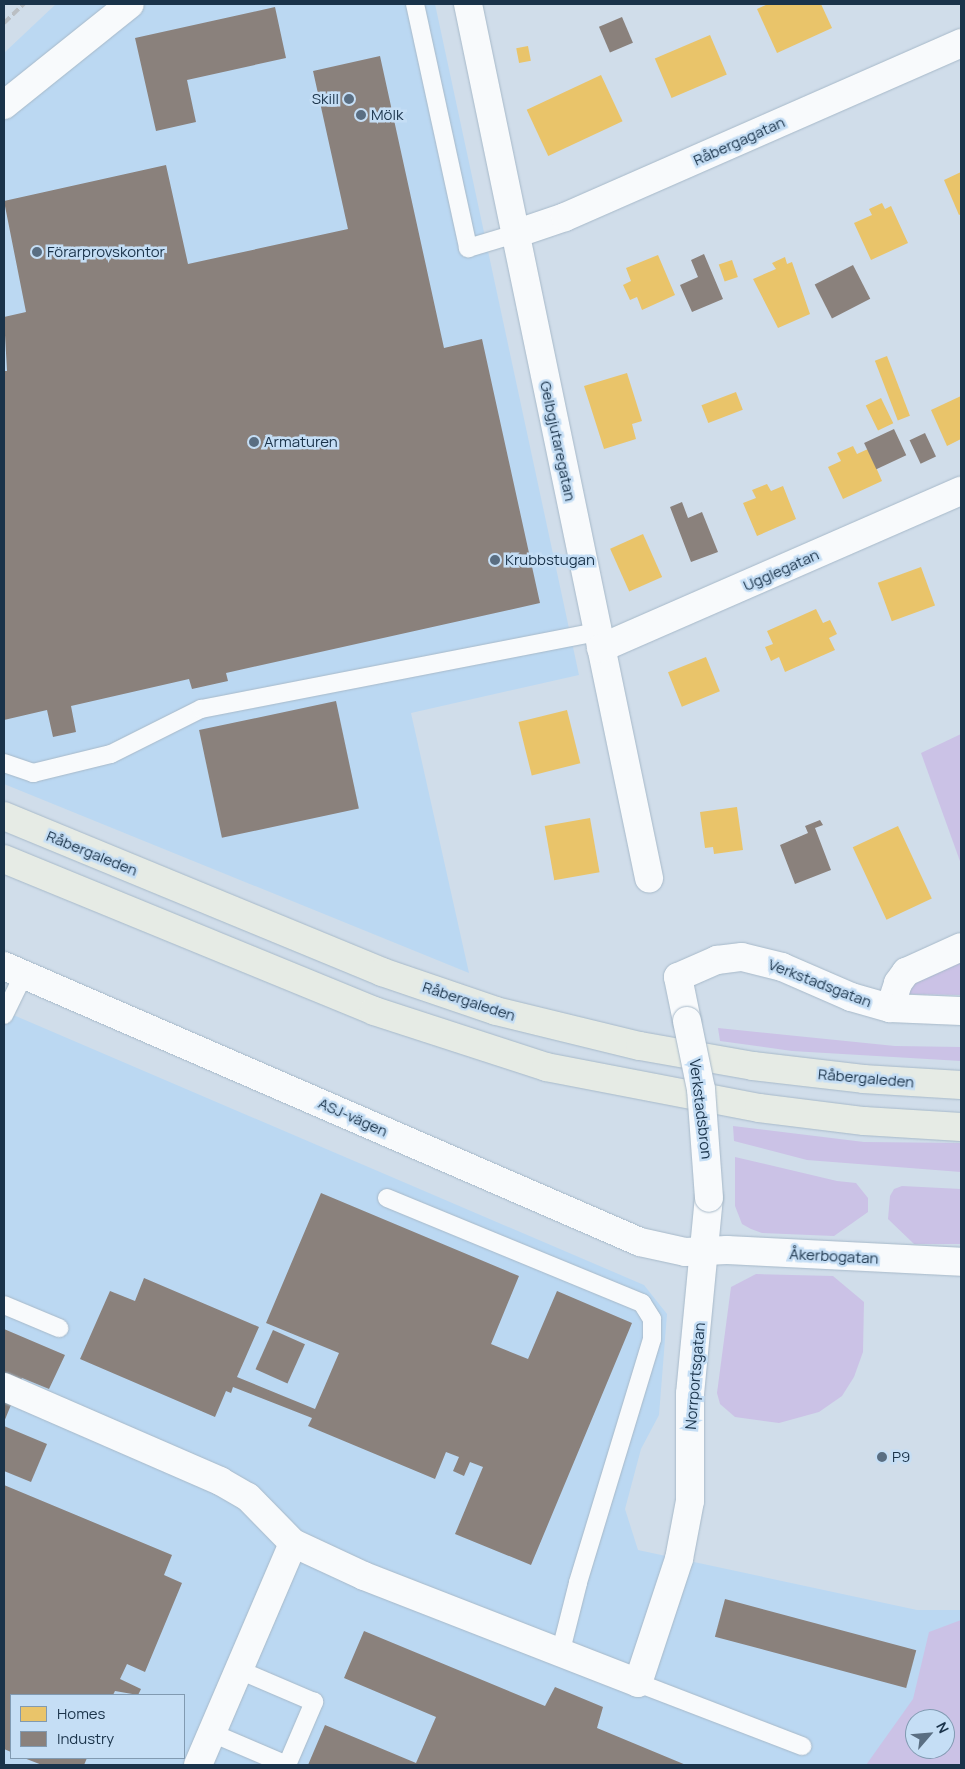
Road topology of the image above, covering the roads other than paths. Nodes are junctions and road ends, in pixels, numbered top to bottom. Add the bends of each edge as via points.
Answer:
1 (130, 4) edge
2 (415, 4) edge
3 (468, 4) edge
4 (961, 43) edge
5 (4, 105) edge
6 (514, 234) junction
7 (961, 490) edge
8 (600, 640) junction
9 (4, 763) edge
10 (4, 816) edge
11 (4, 859) edge
12 (649, 878) dead end
13 (961, 947) edge
14 (14, 970) edge
15 (890, 1008) junction
16 (961, 1011) edge
17 (4, 1015) edge
18 (687, 1021) joint
19 (961, 1085) edge
20 (961, 1127) edge
21 (387, 1198) dead end
22 (706, 1251) junction
23 (961, 1262) edge
24 (4, 1305) edge
25 (59, 1328) dead end
26 (4, 1387) edge
27 (293, 1543) junction
28 (560, 1654) junction
29 (239, 1670) junction
30 (638, 1683) junction
31 (212, 1733) junction
32 (802, 1746) dead end
33 (198, 1765) edge

1 - 5 street
2 - 6 lane via 468,248
3 - 6 street, Gelbgjutaregatan
4 - 6 street, Råbergagatan via 565,217
6 - 8 street, Gelbgjutaregatan
7 - 8 street, Ugglegatan
8 - 9 lane via 201,710 111,754 32,773
8 - 12 street, Gelbgjutaregatan
10 - 19 main road, Råbergaleden via 382,972 496,1011 640,1046 753,1066 863,1079
11 - 20 main road via 374,1011 546,1067 759,1108 864,1121
13 - 15 street, Verkstadsgatan via 906,972 898,983
14 - 17 lane
14 - 22 street, ASJ-vägen via 640,1242 685,1252
15 - 16 street, Verkstadsgatan
15 - 18 street, Verkstadsgatan via 851,997 782,967 742,957 717,960 678,977
18 - 22 street, Verkstadsbron, bridge via 701,1089 709,1198
21 - 28 lane via 642,1303 652,1319 652,1339 578,1583
22 - 23 street, Åkerbogatan
22 - 30 street, Norrportsgatan via 690,1394 690,1501 679,1559
24 - 25 lane
26 - 27 street via 220,1481 248,1497
27 - 28 street via 364,1576
27 - 29 street
28 - 30 street
29 - 31 street
29 - 31 lane via 314,1702 288,1765
30 - 32 lane
31 - 33 street

